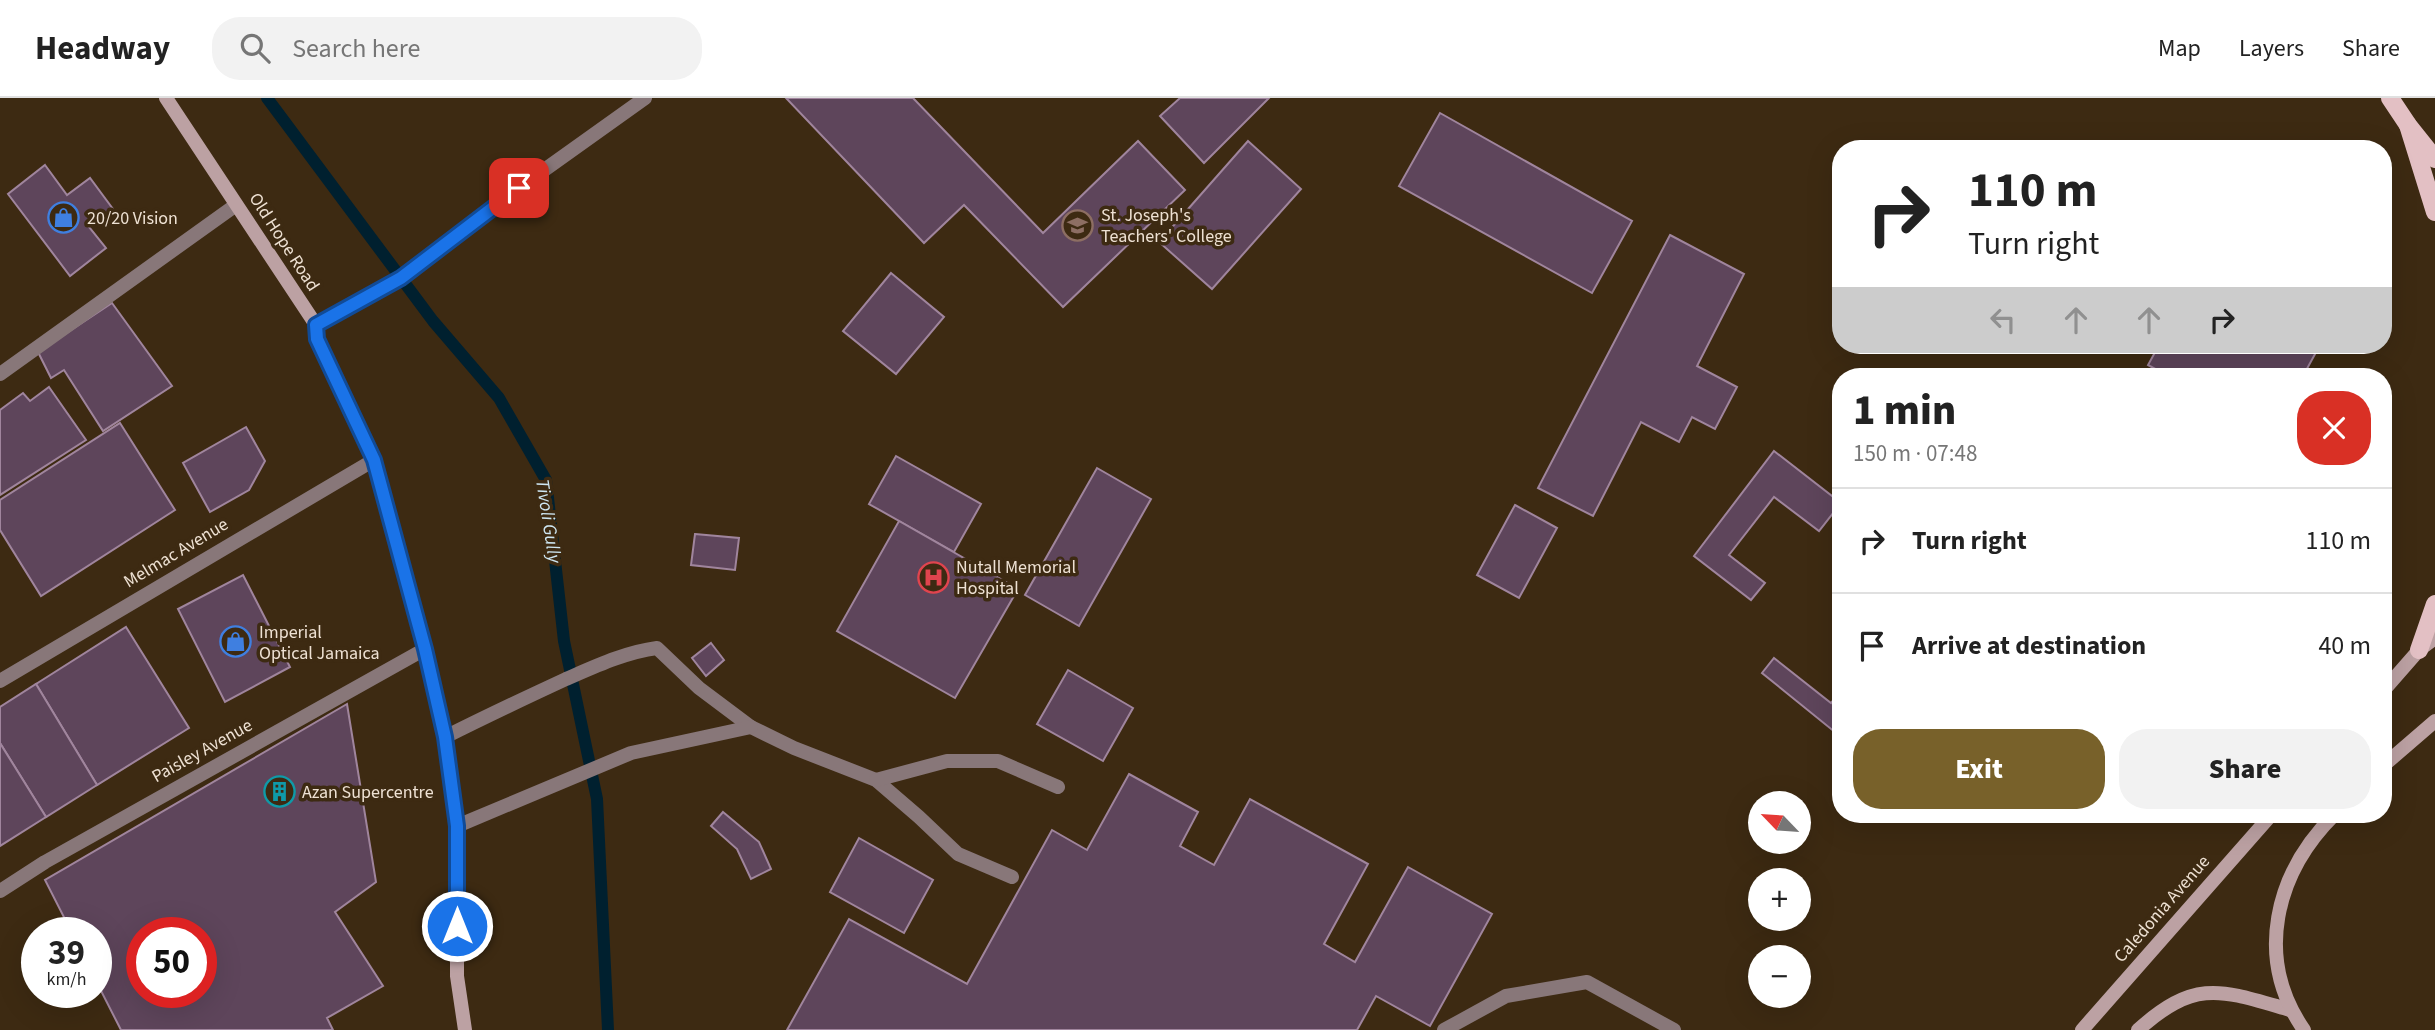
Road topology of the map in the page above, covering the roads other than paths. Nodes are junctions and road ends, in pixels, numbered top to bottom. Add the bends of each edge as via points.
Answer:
1 (166, 98) edge
2 (645, 98) edge
3 (2390, 98) edge
4 (2407, 125) junction
5 (2435, 159) edge
6 (236, 205) junction
7 (2435, 212) edge
8 (316, 325) junction
9 (0, 374) edge
10 (374, 460) junction
11 (2435, 604) edge
12 (2435, 638) edge
13 (425, 649) junction
14 (2419, 650) junction
15 (0, 681) edge
16 (2392, 681) edge
17 (2435, 721) edge
18 (751, 727) junction
19 (445, 737) junction
20 (2392, 758) edge
21 (876, 780) junction
22 (1058, 787) dead end
23 (2264, 823) edge
24 (2326, 823) edge
25 (457, 826) junction
26 (1012, 877) dead end
27 (0, 891) edge
28 (2290, 1010) junction
29 (465, 1030) edge
30 (1444, 1030) edge
31 (1674, 1030) edge
32 (2082, 1030) edge
33 (2138, 1030) edge
34 (2304, 1030) edge

1 - 6 main road, Old Hope Road
2 - 8 street via 401,278
3 - 4 main road
4 - 5 main road
4 - 7 main road
6 - 8 main road, Old Hope Road
6 - 9 street
8 - 10 main road, Old Hope Road via 317,339
10 - 13 main road, Old Hope Road
10 - 15 street, Melmac Avenue
11 - 14 main road
12 - 14 main road
13 - 19 main road, Old Hope Road
13 - 27 street, Paisley Avenue
14 - 16 main road
17 - 20 main road
18 - 19 street via 699,688 657,648 599,665
18 - 21 street
18 - 25 street via 631,753
19 - 25 main road, Old Hope Road
21 - 22 street via 947,761 998,761
21 - 26 street via 958,854
23 - 32 main road, Caledonia Avenue
24 - 28 main road via 2289,875 2276,921 2276,957
25 - 29 main road, Old Hope Road via 457,976
28 - 33 main road via 2229,993 2194,994 2161,1009
28 - 34 main road
30 - 31 street via 1506,996 1587,982

